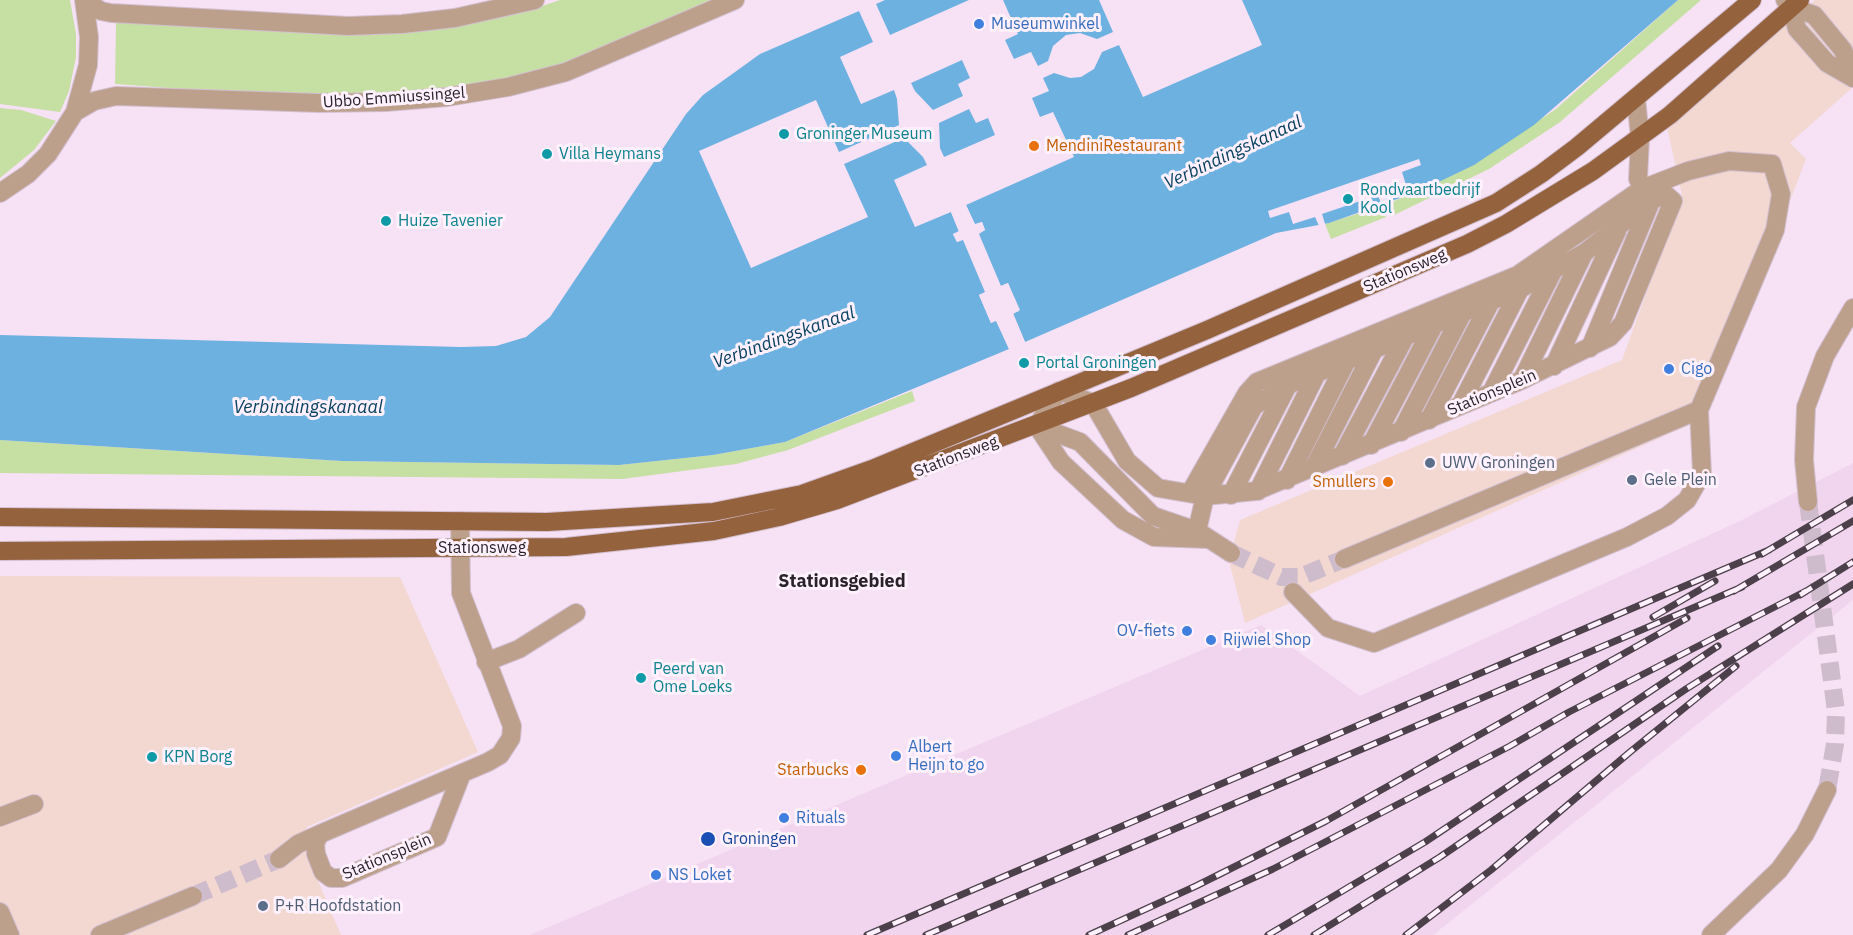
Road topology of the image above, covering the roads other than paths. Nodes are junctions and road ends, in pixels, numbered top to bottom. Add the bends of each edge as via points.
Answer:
1 (84, 0) edge
2 (535, 0) edge
3 (735, 0) edge
4 (1752, 0) edge
5 (1792, 2) edge
6 (1853, 78) edge
7 (1636, 98) junction
8 (75, 112) junction
9 (1640, 138) junction
10 (0, 193) edge
11 (1647, 195) junction
12 (1618, 229) junction
13 (1584, 253) junction
14 (1552, 273) junction
15 (1520, 289) junction
16 (1491, 301) junction
17 (1853, 308) edge
18 (1463, 312) junction
19 (1434, 325) junction
20 (1405, 337) junction
21 (1374, 350) junction
22 (1346, 362) junction
23 (1554, 366) junction
24 (1317, 373) junction
25 (1522, 380) junction
26 (1287, 385) junction
27 (1059, 391) junction
28 (1491, 393) junction
29 (1093, 403) junction
30 (1460, 406) junction
31 (1699, 410) junction
32 (1429, 420) junction
33 (1037, 426) junction
34 (1401, 432) junction
35 (1371, 444) junction
36 (1342, 456) junction
37 (1312, 469) junction
38 (1287, 480) junction
39 (1258, 491) junction
40 (1198, 495) junction
41 (1231, 495) junction
42 (1808, 502) tunnel mouth
43 (0, 517) edge
44 (460, 521) junction
45 (1202, 535) junction
46 (460, 548) junction
47 (0, 551) edge
48 (1231, 553) tunnel mouth
49 (1344, 559) tunnel mouth
50 (1293, 592) dead end
51 (576, 613) dead end
52 (486, 662) junction
53 (462, 773) junction
54 (1827, 790) tunnel mouth
55 (34, 804) dead end
56 (0, 817) edge
57 (320, 834) junction
58 (279, 859) tunnel mouth
59 (193, 896) tunnel mouth
60 (100, 935) edge
61 (1711, 935) edge

1 - 2 street via 111,13 348,26 455,18
1 - 8 street via 88,65
3 - 8 street, Ubbo Emmiussingel via 566,72 508,87 386,102 116,96 94,101
4 - 7 main road, Stationsweg
5 - 6 street via 1814,15 1843,50
5 - 9 main road, Stationsweg
7 - 9 street
7 - 27 main road, Stationsweg via 1559,161 1496,203
8 - 10 street via 48,154
9 - 11 street via 1638,179
9 - 29 main road, Stationsweg via 1557,195 1467,244
11 - 12 street
11 - 23 street, Stationsplein via 1590,348
11 - 31 street via 1688,171 1729,161 1772,164 1781,194 1775,230
11 - 40 street via 1518,275 1257,382 1247,393
12 - 13 street
12 - 23 street
13 - 14 street
13 - 25 street
14 - 15 street
14 - 28 street
15 - 16 street
15 - 30 street
16 - 18 street
16 - 32 street
17 - 42 street via 1825,356 1806,407 1803,460
18 - 19 street
18 - 34 street
19 - 20 street
19 - 35 street
20 - 21 street
20 - 36 street
21 - 22 street
21 - 37 street
22 - 24 street
22 - 38 street
23 - 25 street, Stationsplein
24 - 26 street
24 - 39 street
25 - 28 street, Stationsplein
26 - 40 street via 1254,406
26 - 41 street
27 - 29 street
27 - 33 street
27 - 44 main road, Stationsweg via 872,469 786,498 713,512 644,518
28 - 30 street, Stationsplein
29 - 33 main road, Stationsweg
29 - 40 street, Stationsplein via 1127,460 1158,488
30 - 32 street, Stationsplein
31 - 49 street
31 - 50 street via 1702,474 1687,500 1667,516 1627,537 1374,643 1328,628
32 - 34 street, Stationsplein
33 - 45 street via 1080,442 1153,516
33 - 45 street via 1061,462 1123,520 1154,537
33 - 46 main road, Stationsweg via 837,500 736,526 566,547
34 - 35 street, Stationsplein
35 - 36 street, Stationsplein
36 - 37 street, Stationsplein
37 - 38 street, Stationsplein
38 - 39 street, Stationsplein
39 - 41 street, Stationsplein
40 - 41 street, Stationsplein
40 - 45 street
43 - 44 main road, Stationsweg
44 - 46 street
45 - 48 street
46 - 47 main road, Stationsweg
46 - 52 street via 461,593
51 - 52 street via 519,649
52 - 53 street via 512,726 511,738 500,755
53 - 57 street
53 - 57 street, Stationsplein via 437,837 353,874 331,878 324,872 316,854 315,843
54 - 61 street via 1805,834 1779,870
55 - 56 street
57 - 58 street
59 - 60 street

